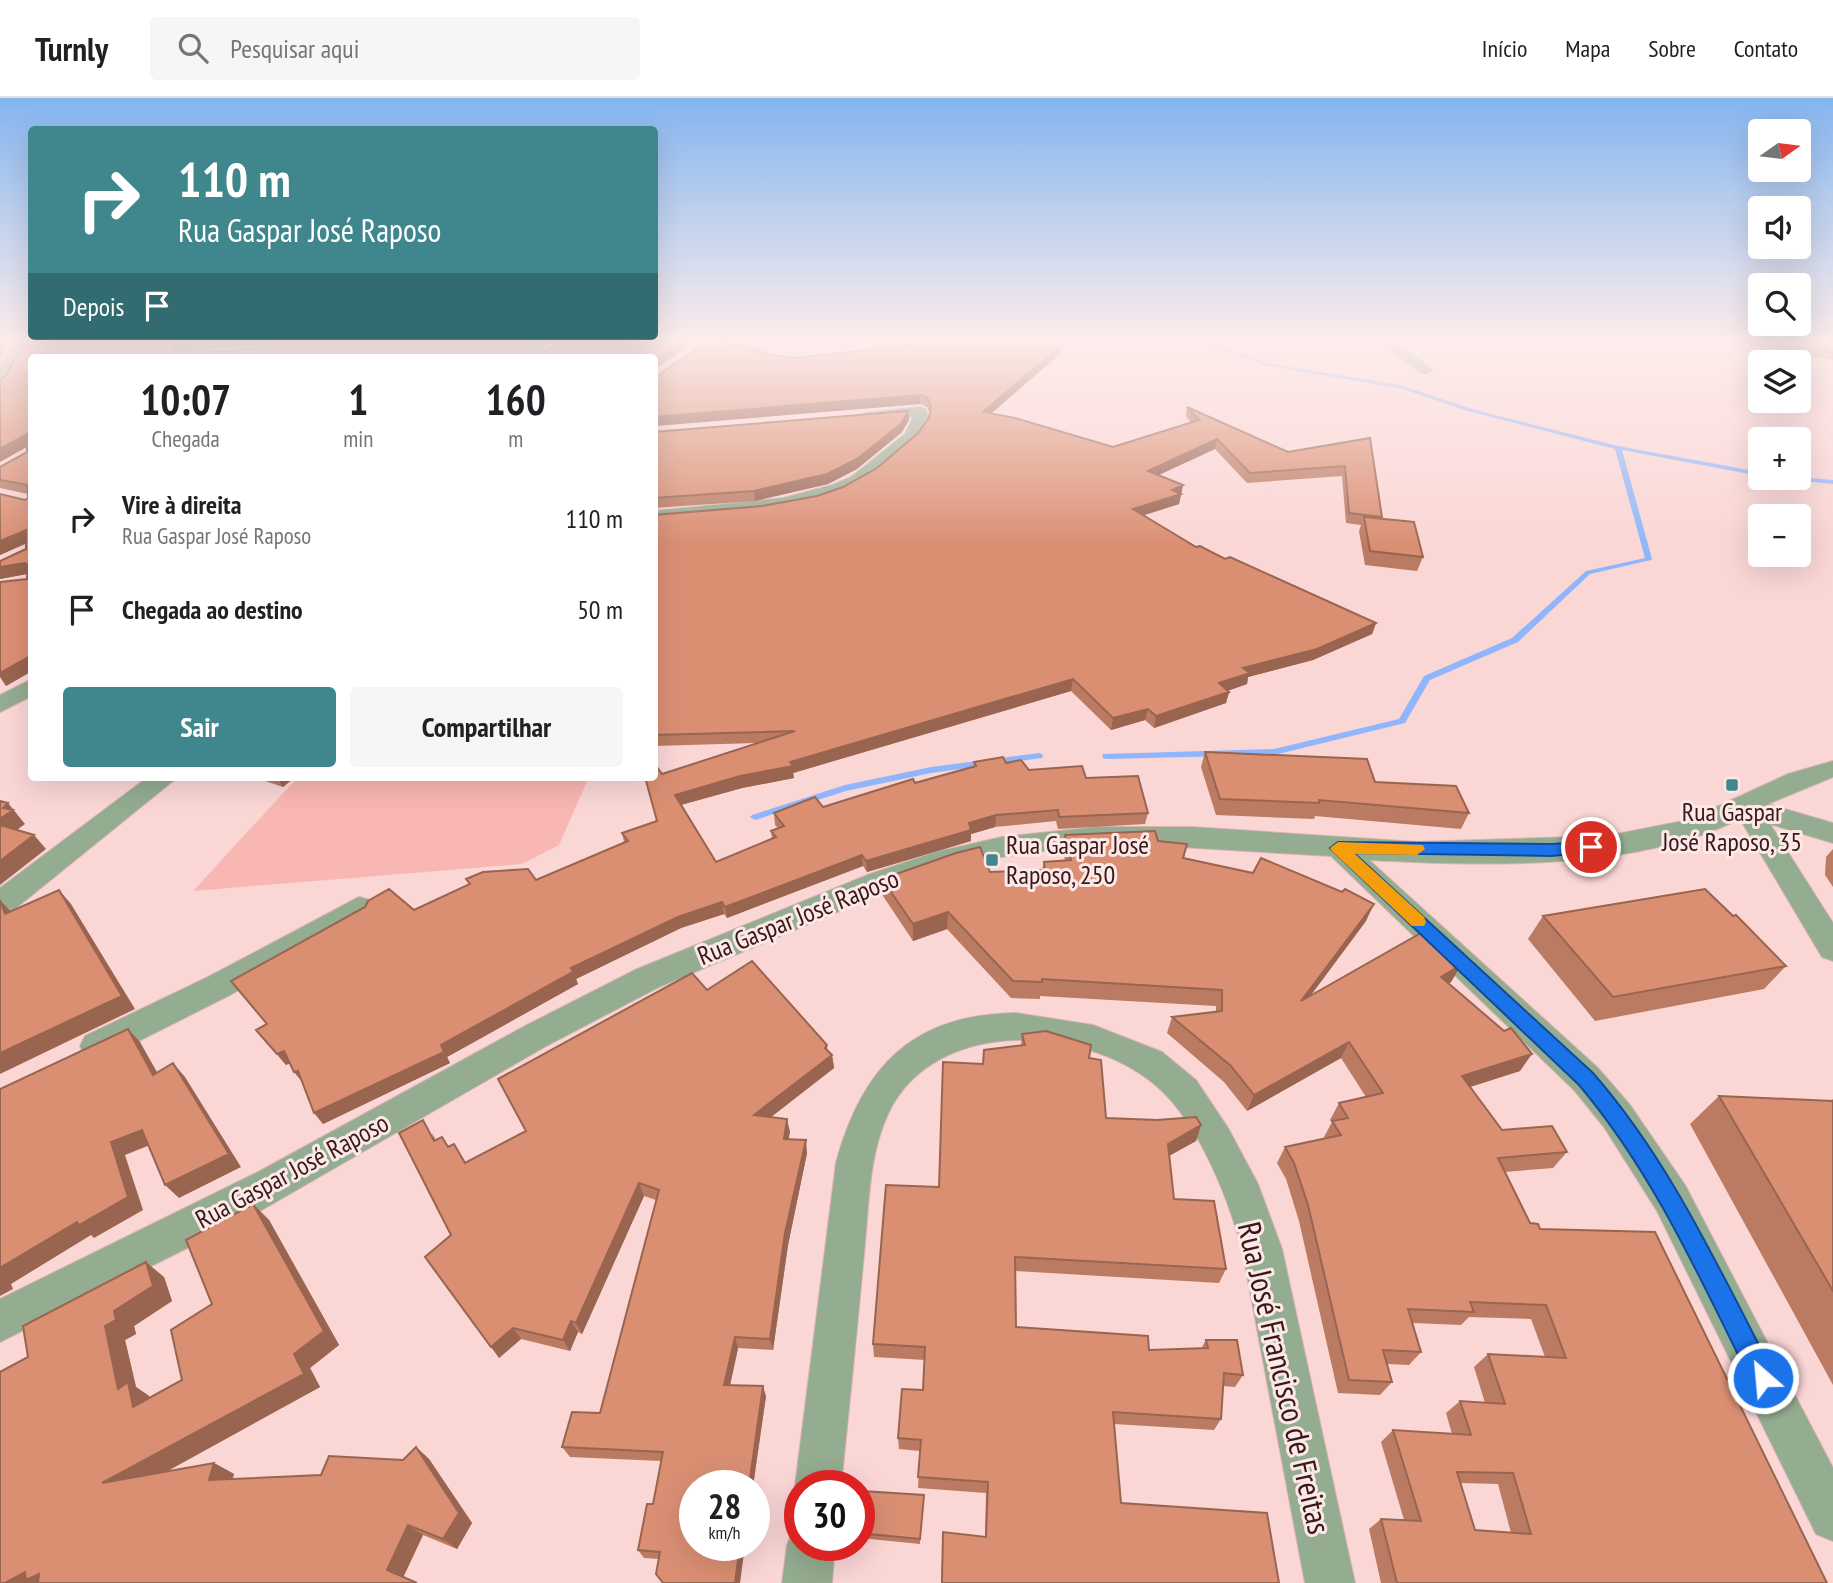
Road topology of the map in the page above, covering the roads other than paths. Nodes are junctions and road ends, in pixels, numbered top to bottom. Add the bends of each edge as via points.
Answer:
1 (854, 417) edge
2 (658, 517) edge
3 (28, 688) edge
4 (0, 705) edge
5 (1833, 769) edge
6 (160, 781) edge
7 (1746, 807) junction
8 (1833, 833) edge
9 (1338, 848) junction
10 (0, 904) edge
11 (359, 908) edge
12 (1833, 949) edge
13 (69, 1059) edge
14 (0, 1321) edge
15 (820, 1470) edge
16 (1833, 1517) edge
17 (809, 1561) edge
18 (807, 1583) edge
19 (1330, 1583) edge

1 - 2 street via 920,412 921,420 912,437 857,481 838,489 783,503
3 - 4 street
5 - 7 street, Rua Gaspar José Raposo via 1772,790
6 - 10 street
7 - 8 street
7 - 9 street, Rua Gaspar José Raposo via 1683,832 1611,845 1552,850
7 - 12 street
9 - 14 street, Rua Gaspar José Raposo via 1292,841 1140,833 1090,836 952,857 867,887 626,989 271,1185
9 - 16 street via 1586,1079 1618,1116 1671,1198
11 - 13 street via 219,986
15 - 19 street, Rua José Francisco de Freitas via 855,1163 862,1128 876,1096 895,1072 954,1037 999,1028 1066,1032 1135,1054 1161,1070 1183,1090 1213,1134 1257,1231
17 - 18 street

